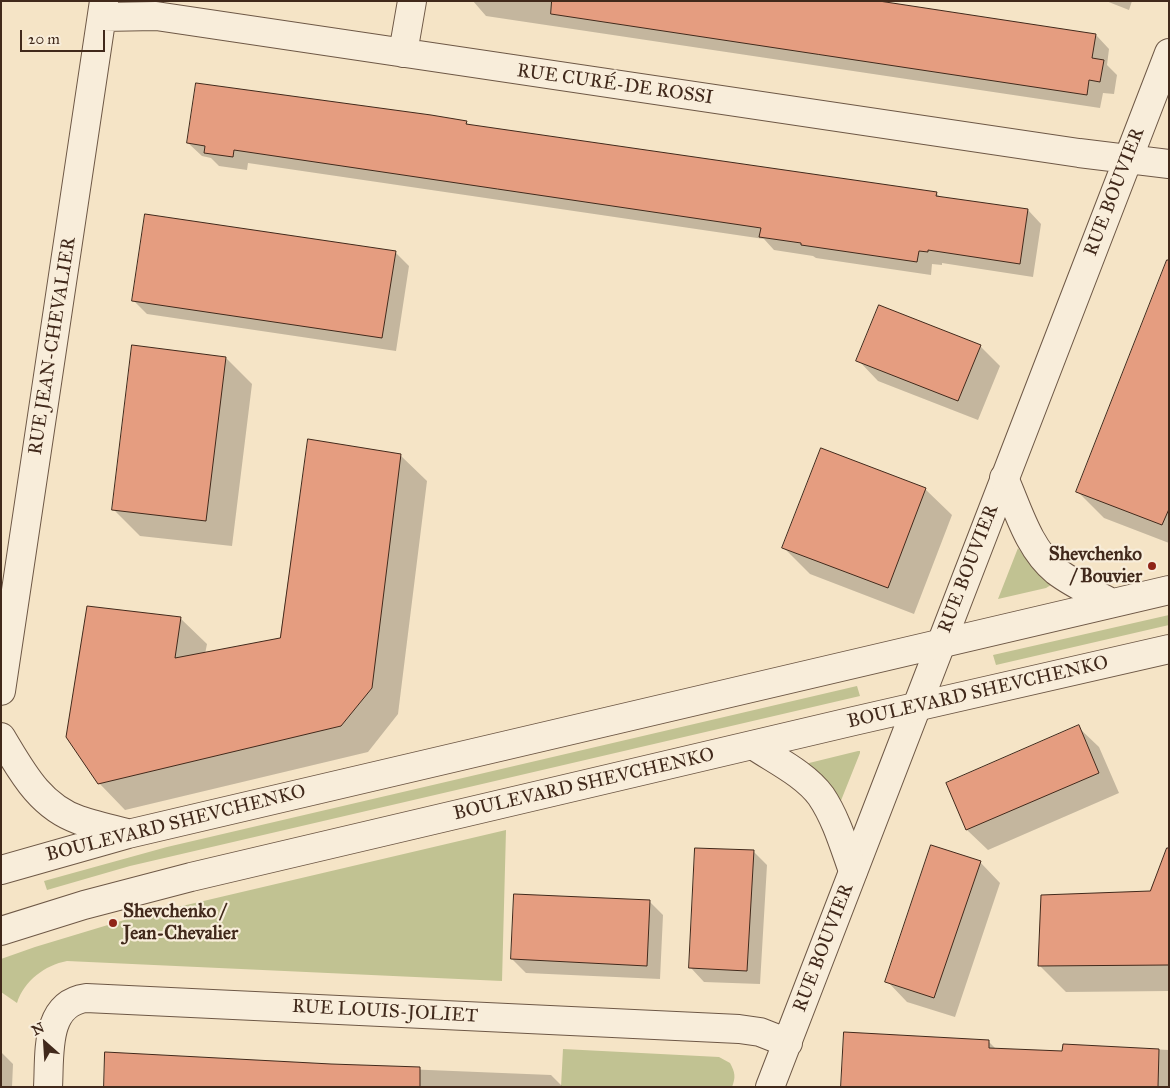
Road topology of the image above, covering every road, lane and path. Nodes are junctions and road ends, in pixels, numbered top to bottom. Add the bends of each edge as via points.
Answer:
1 (412, 1) edge
2 (103, 9) edge
3 (403, 53) junction
4 (1169, 53) edge
5 (1128, 159) junction
6 (1169, 164) edge
7 (1004, 478) junction
8 (1169, 590) edge
9 (1112, 603) junction
10 (940, 643) junction
11 (1169, 649) edge
12 (1, 691) edge
13 (918, 706) junction
14 (1, 737) edge
15 (753, 745) junction
16 (128, 834) junction
17 (1, 870) edge
18 (853, 871) junction
19 (1, 931) edge
20 (788, 1043) junction
21 (48, 1087) edge
22 (770, 1087) edge

1 - 3 street
2 - 3 street, RUE CURÉ-DE ROSSI
2 - 12 street, RUE JEAN-CHEVALIER
3 - 5 street, RUE CURÉ-DE ROSSI
4 - 5 street, RUE BOUVIER
5 - 6 street, RUE CURÉ-DE ROSSI
5 - 7 street, RUE BOUVIER
7 - 9 street via 1032,541 1044,559 1073,583
7 - 10 street, RUE BOUVIER
8 - 9 street, BOULEVARD SHEVCHENKO
9 - 10 street, BOULEVARD SHEVCHENKO
10 - 13 street, RUE BOUVIER
10 - 16 street, BOULEVARD SHEVCHENKO
11 - 13 street, BOULEVARD SHEVCHENKO
13 - 15 street, BOULEVARD SHEVCHENKO
13 - 18 street, RUE BOUVIER
14 - 16 street via 28,782 58,810 78,820
15 - 18 street via 804,780 820,796
15 - 19 street, BOULEVARD SHEVCHENKO via 191,877
16 - 17 street, BOULEVARD SHEVCHENKO
18 - 20 street, RUE BOUVIER
20 - 21 street, RUE LOUIS-JOLIET via 740,1028 86,998 69,1004 55,1021
20 - 22 street, RUE BOUVIER

